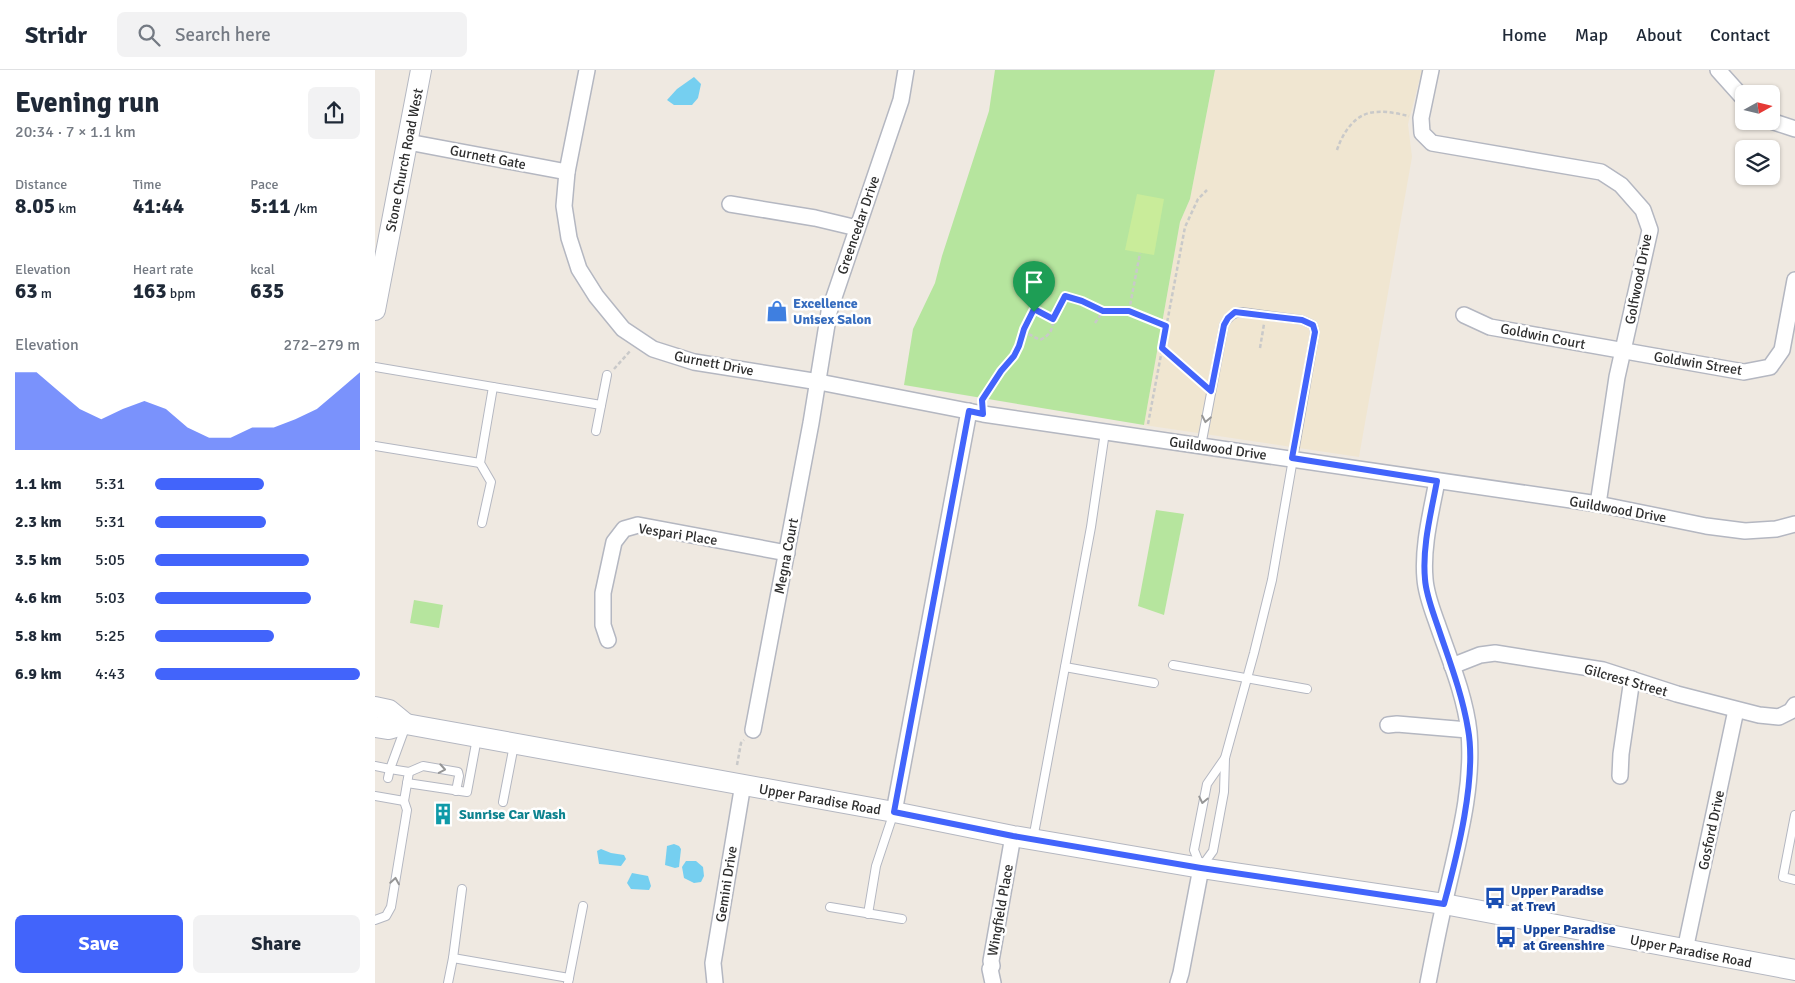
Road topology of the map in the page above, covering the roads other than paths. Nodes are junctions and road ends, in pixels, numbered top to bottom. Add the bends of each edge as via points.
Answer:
1 (421, 70) edge
2 (587, 70) edge
3 (906, 70) edge
4 (1431, 70) edge
5 (1717, 70) edge
6 (1735, 89) edge
7 (1780, 124) edge
8 (1795, 129) edge
9 (408, 142) junction
10 (567, 172) junction
11 (730, 204) dead end
12 (857, 228) junction
13 (380, 251) edge
14 (1795, 280) edge
15 (375, 310) edge
16 (1464, 315) dead end
17 (1624, 350) junction
18 (375, 367) edge
19 (607, 375) road end
20 (819, 382) junction
21 (493, 387) junction
22 (601, 405) junction
23 (976, 412) junction
24 (596, 431) dead end
25 (1105, 432) junction
26 (375, 446) edge
27 (1201, 446) junction
28 (1292, 458) junction
29 (480, 463) junction
30 (1437, 481) junction
31 (1598, 504) junction
32 (482, 522) dead end
33 (1795, 524) edge
34 (787, 552) junction
35 (608, 640) dead end
36 (1173, 665) dead end
37 (1452, 666) junction
38 (1065, 667) junction
39 (1247, 679) junction
40 (1632, 679) junction
41 (1154, 683) dead end
42 (1307, 689) dead end
43 (375, 707) edge
44 (1736, 710) junction
45 (1793, 711) edge
46 (406, 724) junction
47 (1388, 725) dead end
48 (375, 727) edge
49 (753, 730) road end
50 (1469, 730) junction
51 (477, 736) junction
52 (515, 743) junction
53 (1225, 758) junction
54 (375, 766) edge
55 (390, 768) junction
56 (409, 772) junction
57 (1620, 776) dead end
58 (388, 778) dead end
59 (407, 783) junction
60 (743, 784) junction
61 (456, 791) junction
62 (375, 796) edge
63 (404, 801) junction
64 (503, 802) dead end
65 (894, 812) junction
66 (1795, 815) edge
67 (1013, 836) junction
68 (1033, 839) junction
69 (1201, 868) junction
70 (1795, 880) edge
71 (462, 889) dead end
72 (1444, 904) junction
73 (583, 906) dead end
74 (830, 907) dead end
75 (868, 914) junction
76 (375, 920) edge
77 (902, 920) dead end
78 (1685, 950) junction
79 (453, 958) junction
80 (1795, 970) edge
81 (568, 980) edge
82 (448, 983) edge
83 (715, 983) edge
84 (993, 983) edge
85 (1178, 983) edge
86 (1428, 983) edge

1 - 9 main road, Stone Church Road West
2 - 10 street, Gurnett Drive
3 - 12 street, Greencedar Drive via 901,100
4 - 17 street, Golfwood Drive via 1421,118 1422,133 1432,143 1601,172 1621,185 1643,210 1649,230
5 - 6 street
7 - 8 street
9 - 10 street, Gurnett Gate
9 - 13 main road, Stone Church Road West
10 - 20 street, Gurnett Drive via 564,206 569,238 579,269 596,296 623,328 653,349 694,362
11 - 12 street
12 - 20 street, Greencedar Drive via 829,312
13 - 15 main road, Stone Church Road West
14 - 17 street, Goldwin Street via 1782,350 1770,367 1743,372
16 - 17 street, Goldwin Court via 1490,327
17 - 31 street, Golfwood Drive
18 - 21 lane
19 - 22 lane
20 - 23 street, Guildwood Drive
20 - 34 street, Megna Court
21 - 22 lane
21 - 29 lane
22 - 24 lane
23 - 25 street, Guildwood Drive
23 - 65 street
25 - 27 street, Guildwood Drive
25 - 38 lane
26 - 29 lane
27 - 28 street, Guildwood Drive
28 -> 27 lane via 1315,332 1313,325 1302,320 1266,315 1235,312 1224,325
28 - 30 street, Guildwood Drive
28 - 39 lane via 1271,580
29 - 32 lane via 491,482
30 - 31 street, Guildwood Drive
30 - 37 street via 1429,518 1425,580
31 - 33 street, Guildwood Drive via 1745,531
34 - 35 street, Vespari Place via 637,525 624,528 614,542 603,594 603,625
34 - 49 street, Megna Court
36 - 39 lane
37 - 40 street, Gilcrest Street via 1495,653 1603,670
37 - 50 street
38 - 41 lane
38 - 68 lane
39 - 42 lane
39 - 53 lane
40 - 44 street, Gilcrest Street
40 - 57 street
43 - 46 main road, Upper Paradise Road via 389,710
44 - 45 street, Gilcrest Street via 1779,717
44 - 78 street, Gosford Drive
46 - 48 main road, Upper Paradise Road via 389,729
46 - 51 main road, Upper Paradise Road
46 - 55 lane
47 - 50 street
50 - 72 street via 1465,801
51 - 52 main road, Upper Paradise Road
51 - 61 lane via 467,792
52 - 60 main road, Upper Paradise Road
52 - 64 lane
53 - 69 lane via 1224,792 1213,851
53 -> 69 lane via 1207,784 1202,806 1194,850
54 - 55 lane
55 - 56 lane
55 - 58 lane
56 - 59 lane
56 -> 61 lane via 423,766 458,772
59 - 61 lane
59 - 63 lane
60 - 65 main road, Upper Paradise Road
60 - 83 street, Gemini Drive via 713,963
62 - 63 lane via 385,794
76 -> 63 lane via 386,916 391,907 407,810
65 - 67 main road, Upper Paradise Road
65 - 75 lane via 876,866
66 - 70 lane via 1783,878
67 - 68 main road, Upper Paradise Road
67 - 84 street, Wingfield Place via 991,961
68 - 69 main road, Upper Paradise Road
69 - 72 main road, Upper Paradise Road
69 - 85 street
71 - 79 lane
72 - 78 main road, Upper Paradise Road
72 - 86 street
73 - 81 lane
74 - 75 lane
75 - 77 lane
78 - 80 main road, Upper Paradise Road
79 - 81 lane
79 - 82 lane

